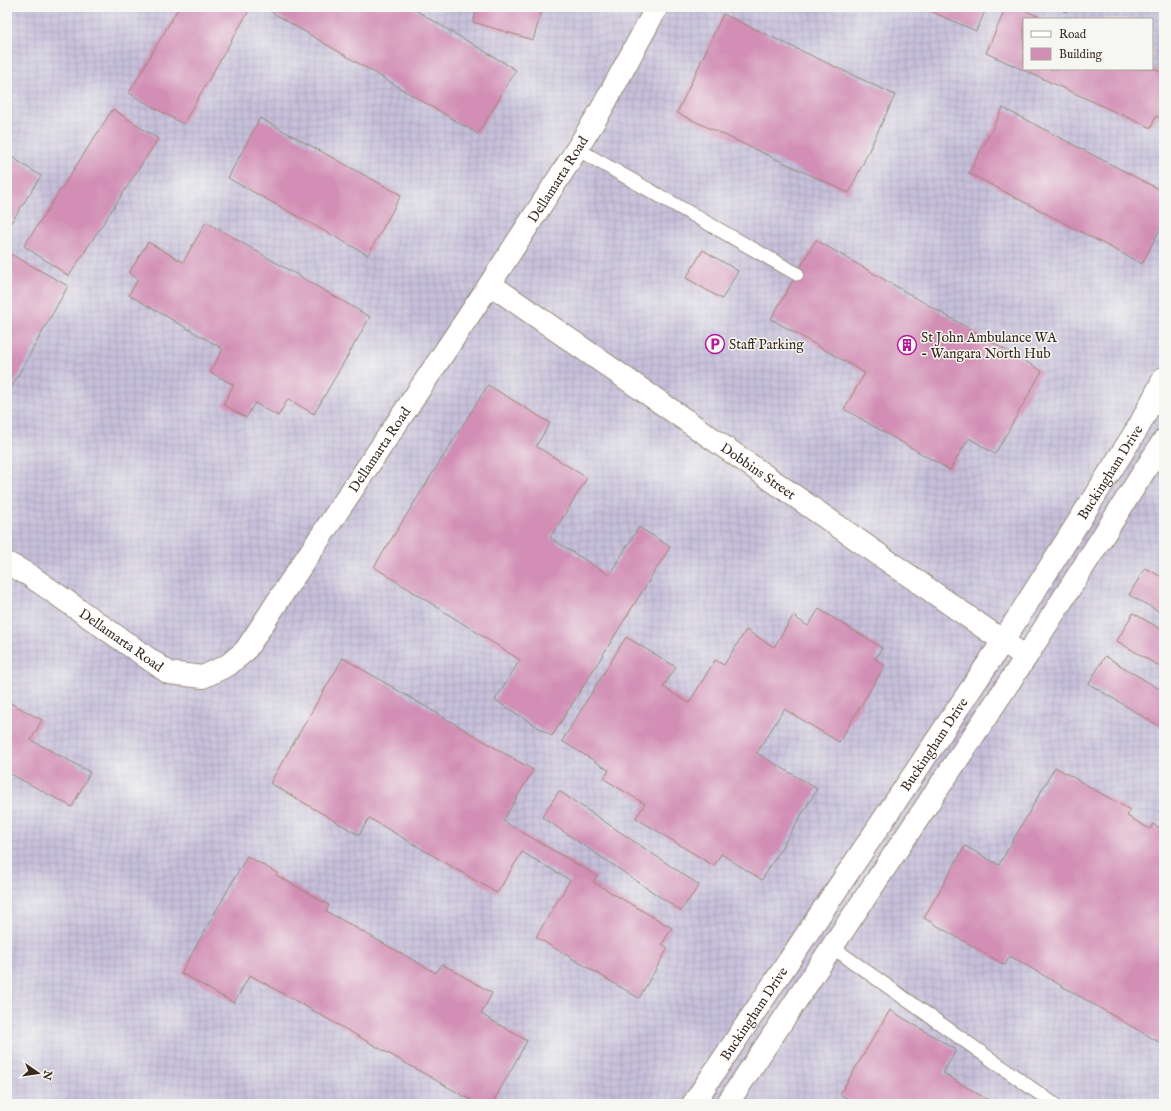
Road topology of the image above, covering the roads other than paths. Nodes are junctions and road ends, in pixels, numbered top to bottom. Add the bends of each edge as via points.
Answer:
1 (657, 7) edge
2 (577, 149) junction
3 (797, 274) dead end
4 (490, 284) junction
5 (1164, 378) edge
6 (1164, 440) edge
7 (7, 562) edge
8 (1003, 641) junction
9 (1026, 657) junction
10 (832, 947) junction
11 (693, 1104) edge
12 (727, 1104) edge
13 (1054, 1104) edge

1 - 2 street, Dellamarta Road
2 - 3 lane
2 - 4 street, Dellamarta Road
4 - 7 street, Dellamarta Road via 261,627 244,651 228,665 202,677 169,673
4 - 8 street, Dobbins Street
5 - 8 street, Buckingham Drive via 1139,426
6 - 9 street, Buckingham Drive
8 - 9 street, Dobbins Street
8 - 11 street, Buckingham Drive
9 - 10 street, Buckingham Drive
10 - 12 street, Buckingham Drive
10 - 13 lane

